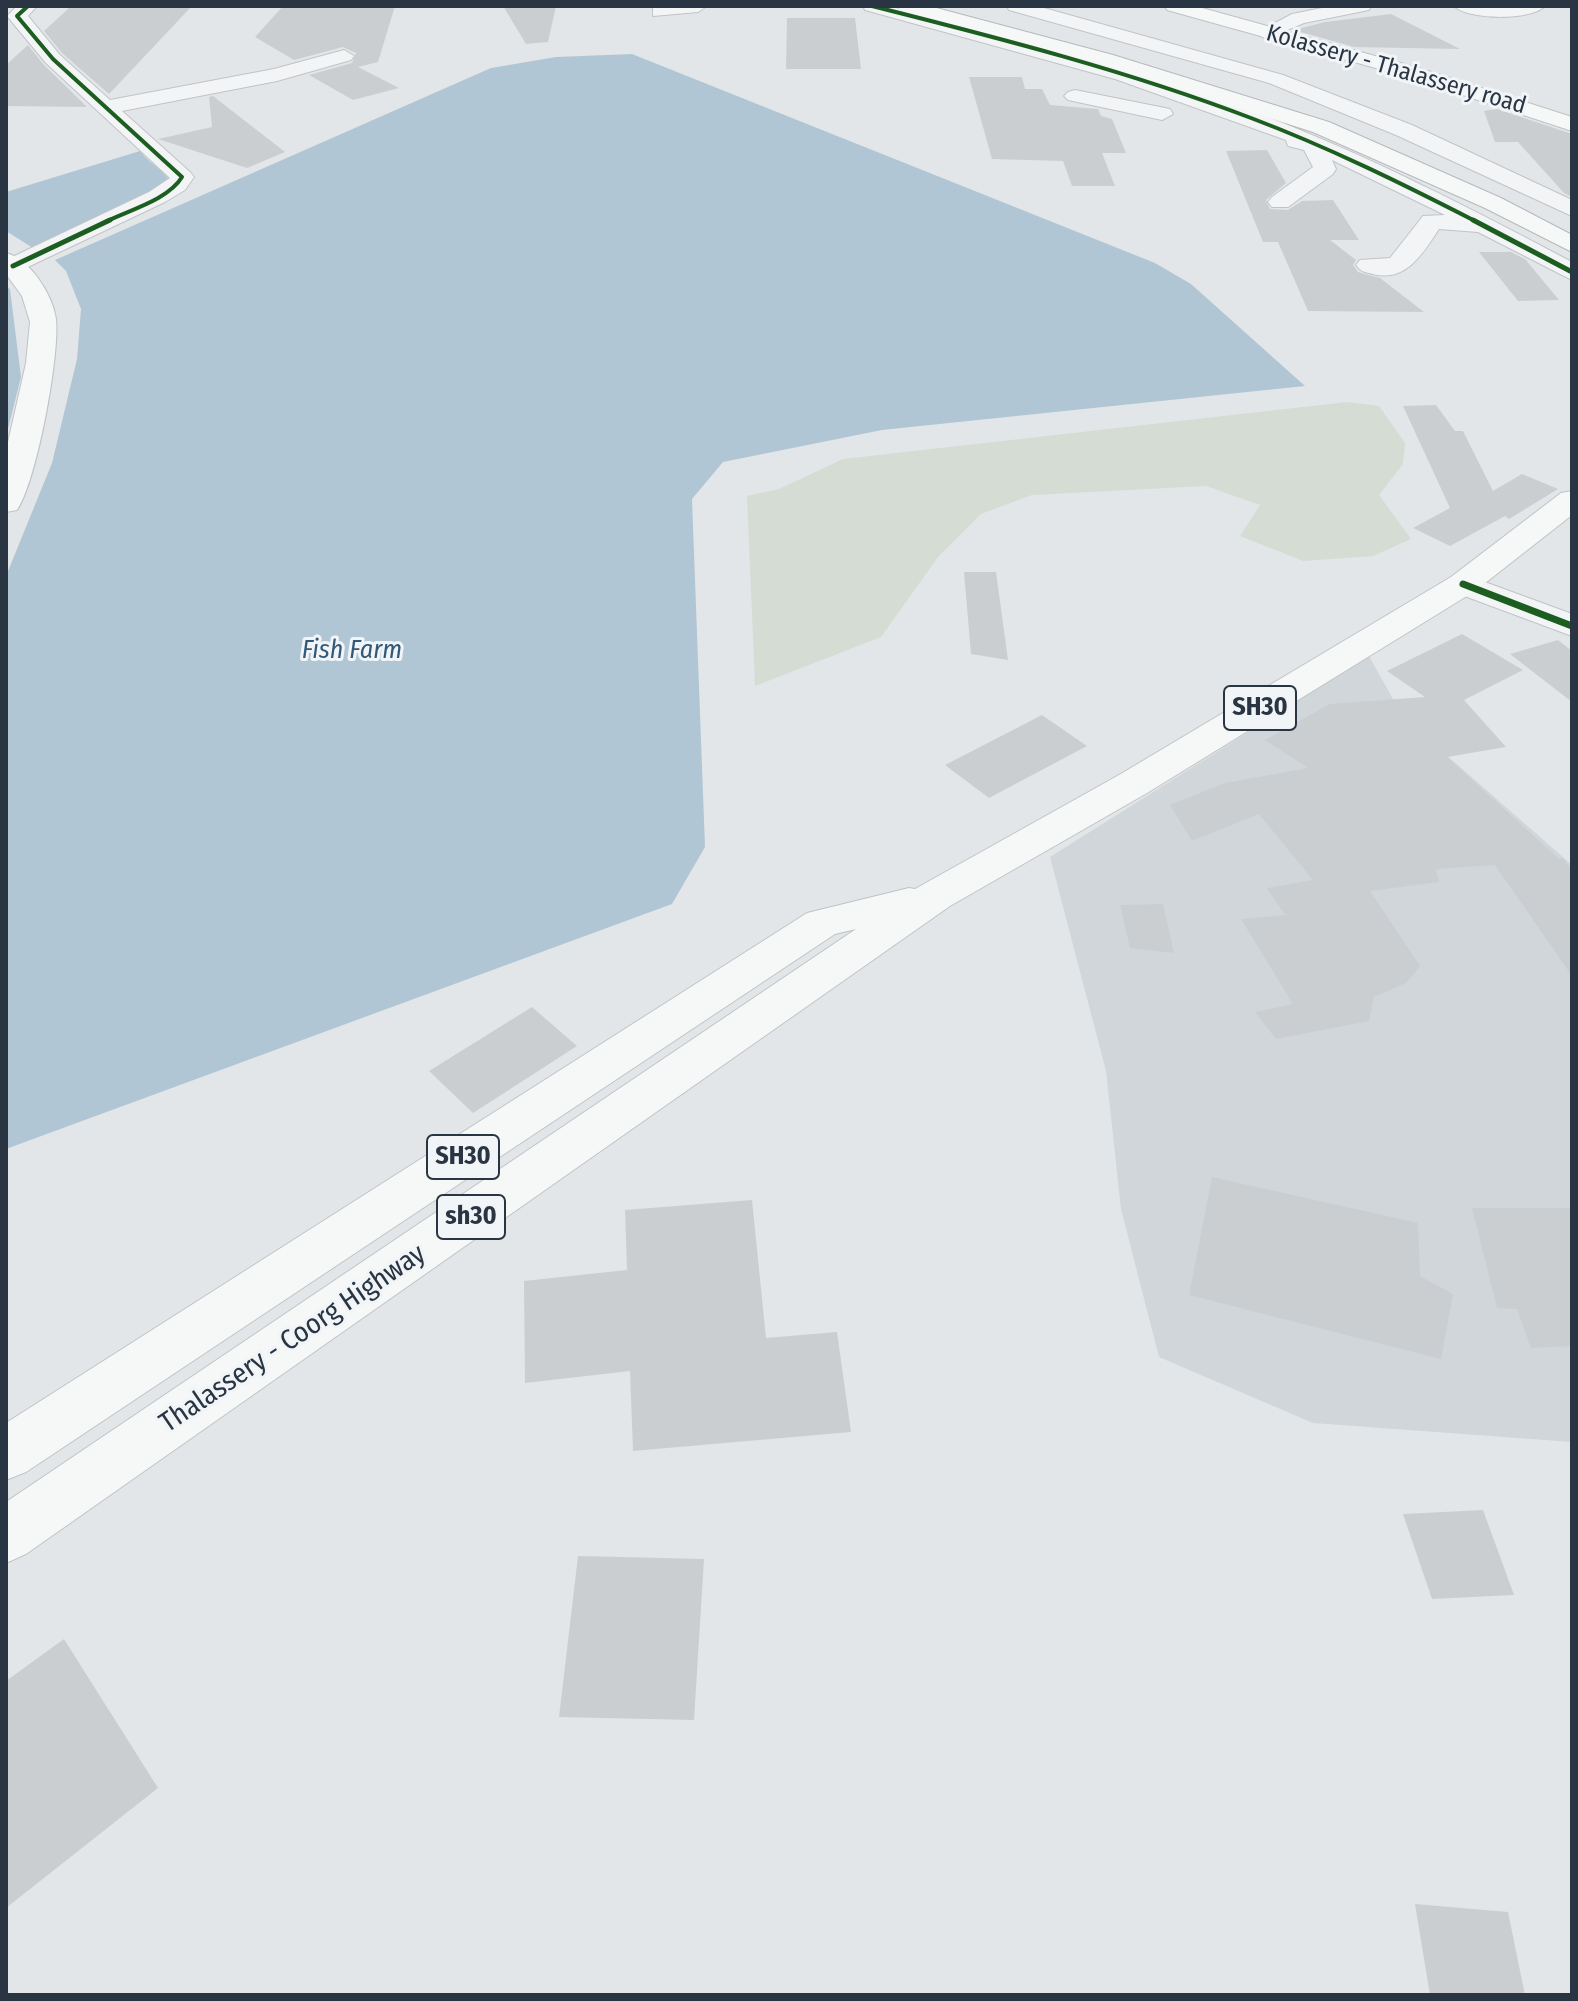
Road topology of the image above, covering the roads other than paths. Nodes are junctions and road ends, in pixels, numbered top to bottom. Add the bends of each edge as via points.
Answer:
1 (28, 6) edge
2 (698, 6) edge
3 (872, 6) edge
4 (907, 6) edge
5 (970, 6) edge
6 (1016, 6) edge
7 (1174, 6) edge
8 (1362, 6) edge
9 (1463, 6) edge
10 (1536, 6) edge
11 (660, 12) dead end
12 (1266, 33) junction
13 (344, 56) dead end
14 (1075, 96) dead end
15 (108, 107) junction
16 (1572, 124) edge
17 (1313, 145) junction
18 (1280, 202) dead end
19 (1572, 209) edge
20 (1572, 221) edge
21 (1484, 225) junction
22 (1572, 245) edge
23 (10, 263) edge
24 (1369, 265) dead end
25 (1572, 272) edge
26 (1572, 500) edge
27 (6, 503) edge
28 (1463, 584) junction
29 (1572, 626) edge
30 (935, 896) junction
31 (6, 1454) edge
32 (6, 1535) edge

1 - 15 street via 17,16 53,59
2 - 11 street
3 - 17 street via 1124,76
4 - 22 main road via 1106,59 1321,127 1493,203
5 - 20 main road via 1345,119
6 - 19 street via 1276,79 1404,130
7 - 12 main road, Kolassery - Thalassery road
8 - 12 street via 1311,14
9 - 10 street via 1497,12
12 - 16 main road, Kolassery - Thalassery road via 1415,73
13 - 15 street via 277,75
14 - 17 street
15 - 23 street via 170,163 182,177 177,185
17 - 18 street via 1325,169
17 - 21 street
21 - 24 street via 1432,221 1406,259 1390,268
21 - 25 street
23 - 27 main road via 39,304 43,322 22,447
26 - 28 main road, SH30
28 - 29 street
28 - 30 main road, SH30 via 1133,784
30 - 31 main road, SH30 via 822,923
30 - 32 main road, Thalassery - Coorg Highway / sh30

